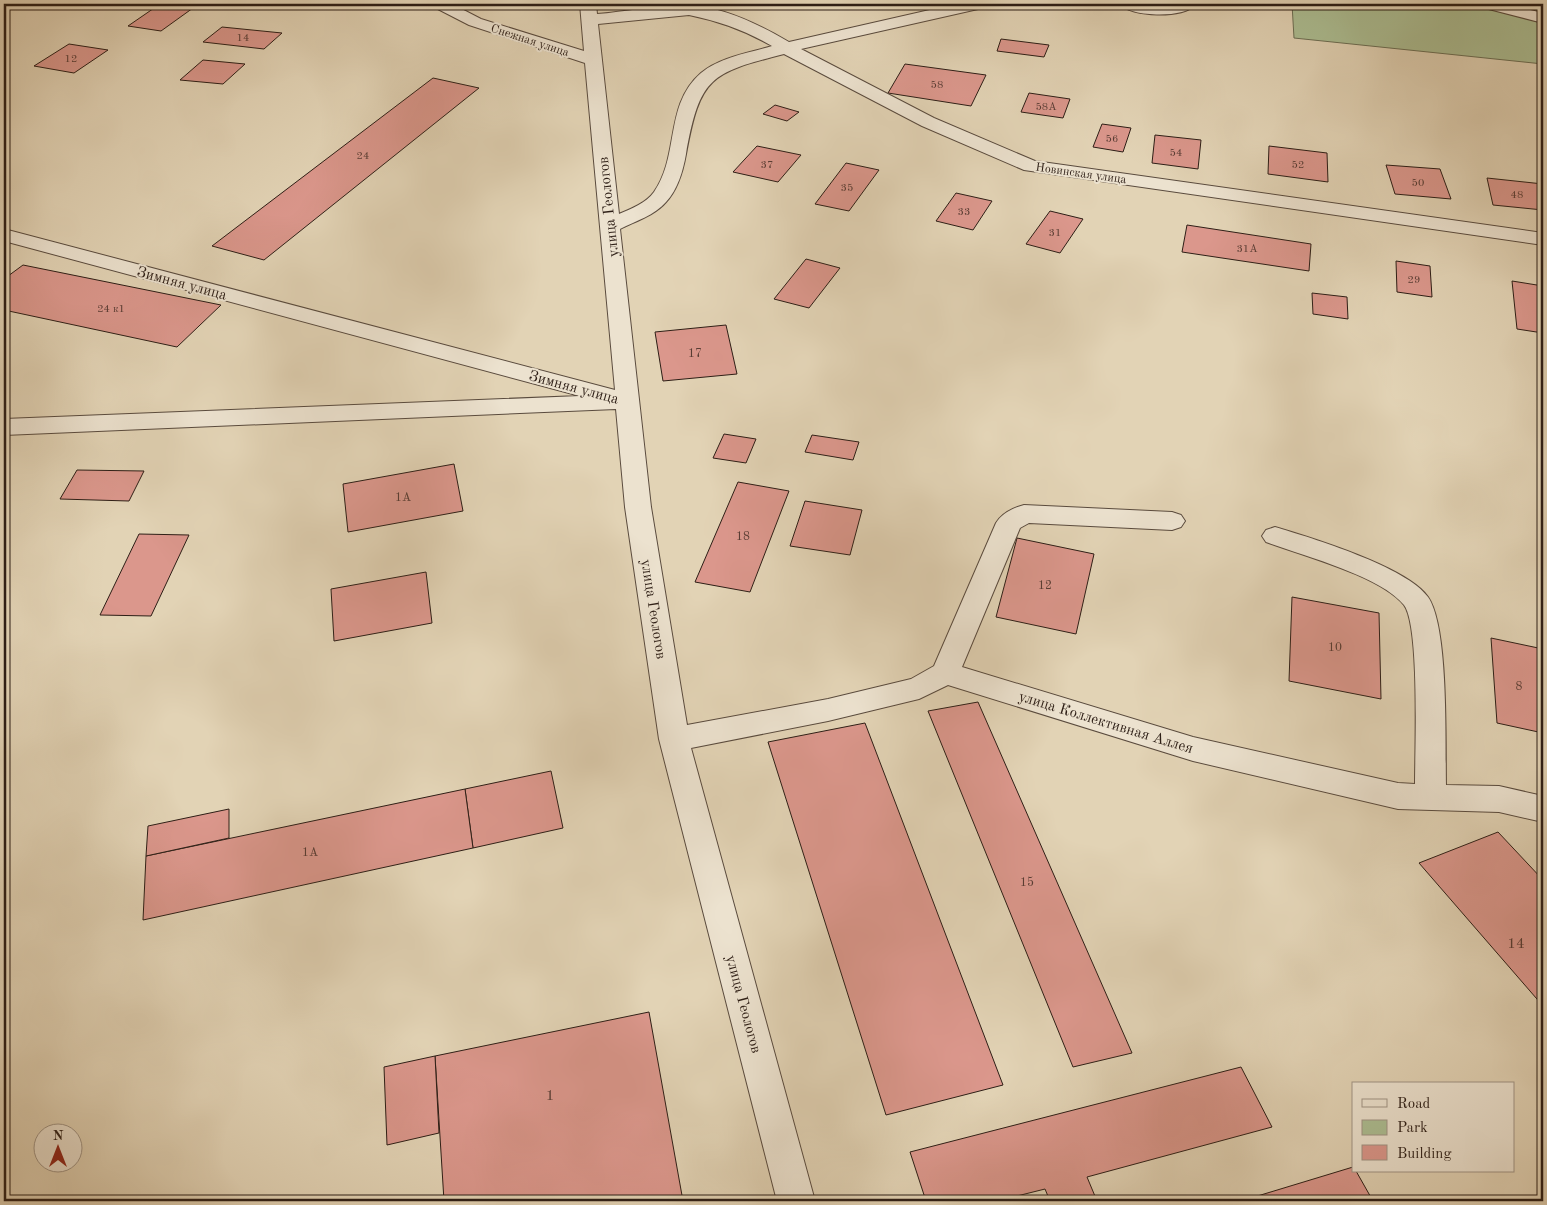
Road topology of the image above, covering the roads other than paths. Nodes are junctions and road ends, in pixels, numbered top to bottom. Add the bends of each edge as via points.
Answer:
1 (440, 4) edge
2 (713, 4) edge
3 (978, 4) edge
4 (1128, 4) edge
5 (1188, 4) edge
6 (1487, 4) edge
7 (689, 10) junction
8 (589, 12) edge
9 (1543, 18) edge
10 (789, 48) junction
11 (594, 60) junction
12 (610, 226) junction
13 (4, 235) edge
14 (1543, 239) edge
15 (628, 401) junction
16 (4, 426) edge
17 (1172, 521) dead end
18 (1275, 536) dead end
19 (945, 673) junction
20 (674, 739) junction
21 (1431, 797) junction
22 (1543, 810) edge
23 (796, 1201) edge

1 - 11 street, Снежная улица via 475,22
2 - 7 street
3 - 10 street via 863,28
4 - 5 street via 1168,11 1179,10
6 - 9 street
7 - 8 street, Новинская улица
7 - 10 street, Новинская улица via 758,30
8 - 11 street, улица Геологов
10 - 12 street via 740,61 708,76 687,102 664,193 650,205
10 - 14 street, Новинская улица via 928,122 1031,166
11 - 12 street, улица Геологов
12 - 15 street, улица Геологов
13 - 15 street, Зимняя улица
15 - 16 street, Зимняя улица
15 - 20 street, улица Геологов via 638,507
17 - 19 street via 1024,514 1008,523
18 - 21 street via 1372,571 1401,586 1418,603 1428,644
19 - 20 street via 910,691
19 - 21 street, улица Коллективная Аллея via 1193,749 1398,796
20 - 23 street, улица Геологов
21 - 22 street, улица Коллективная Аллея via 1499,799

